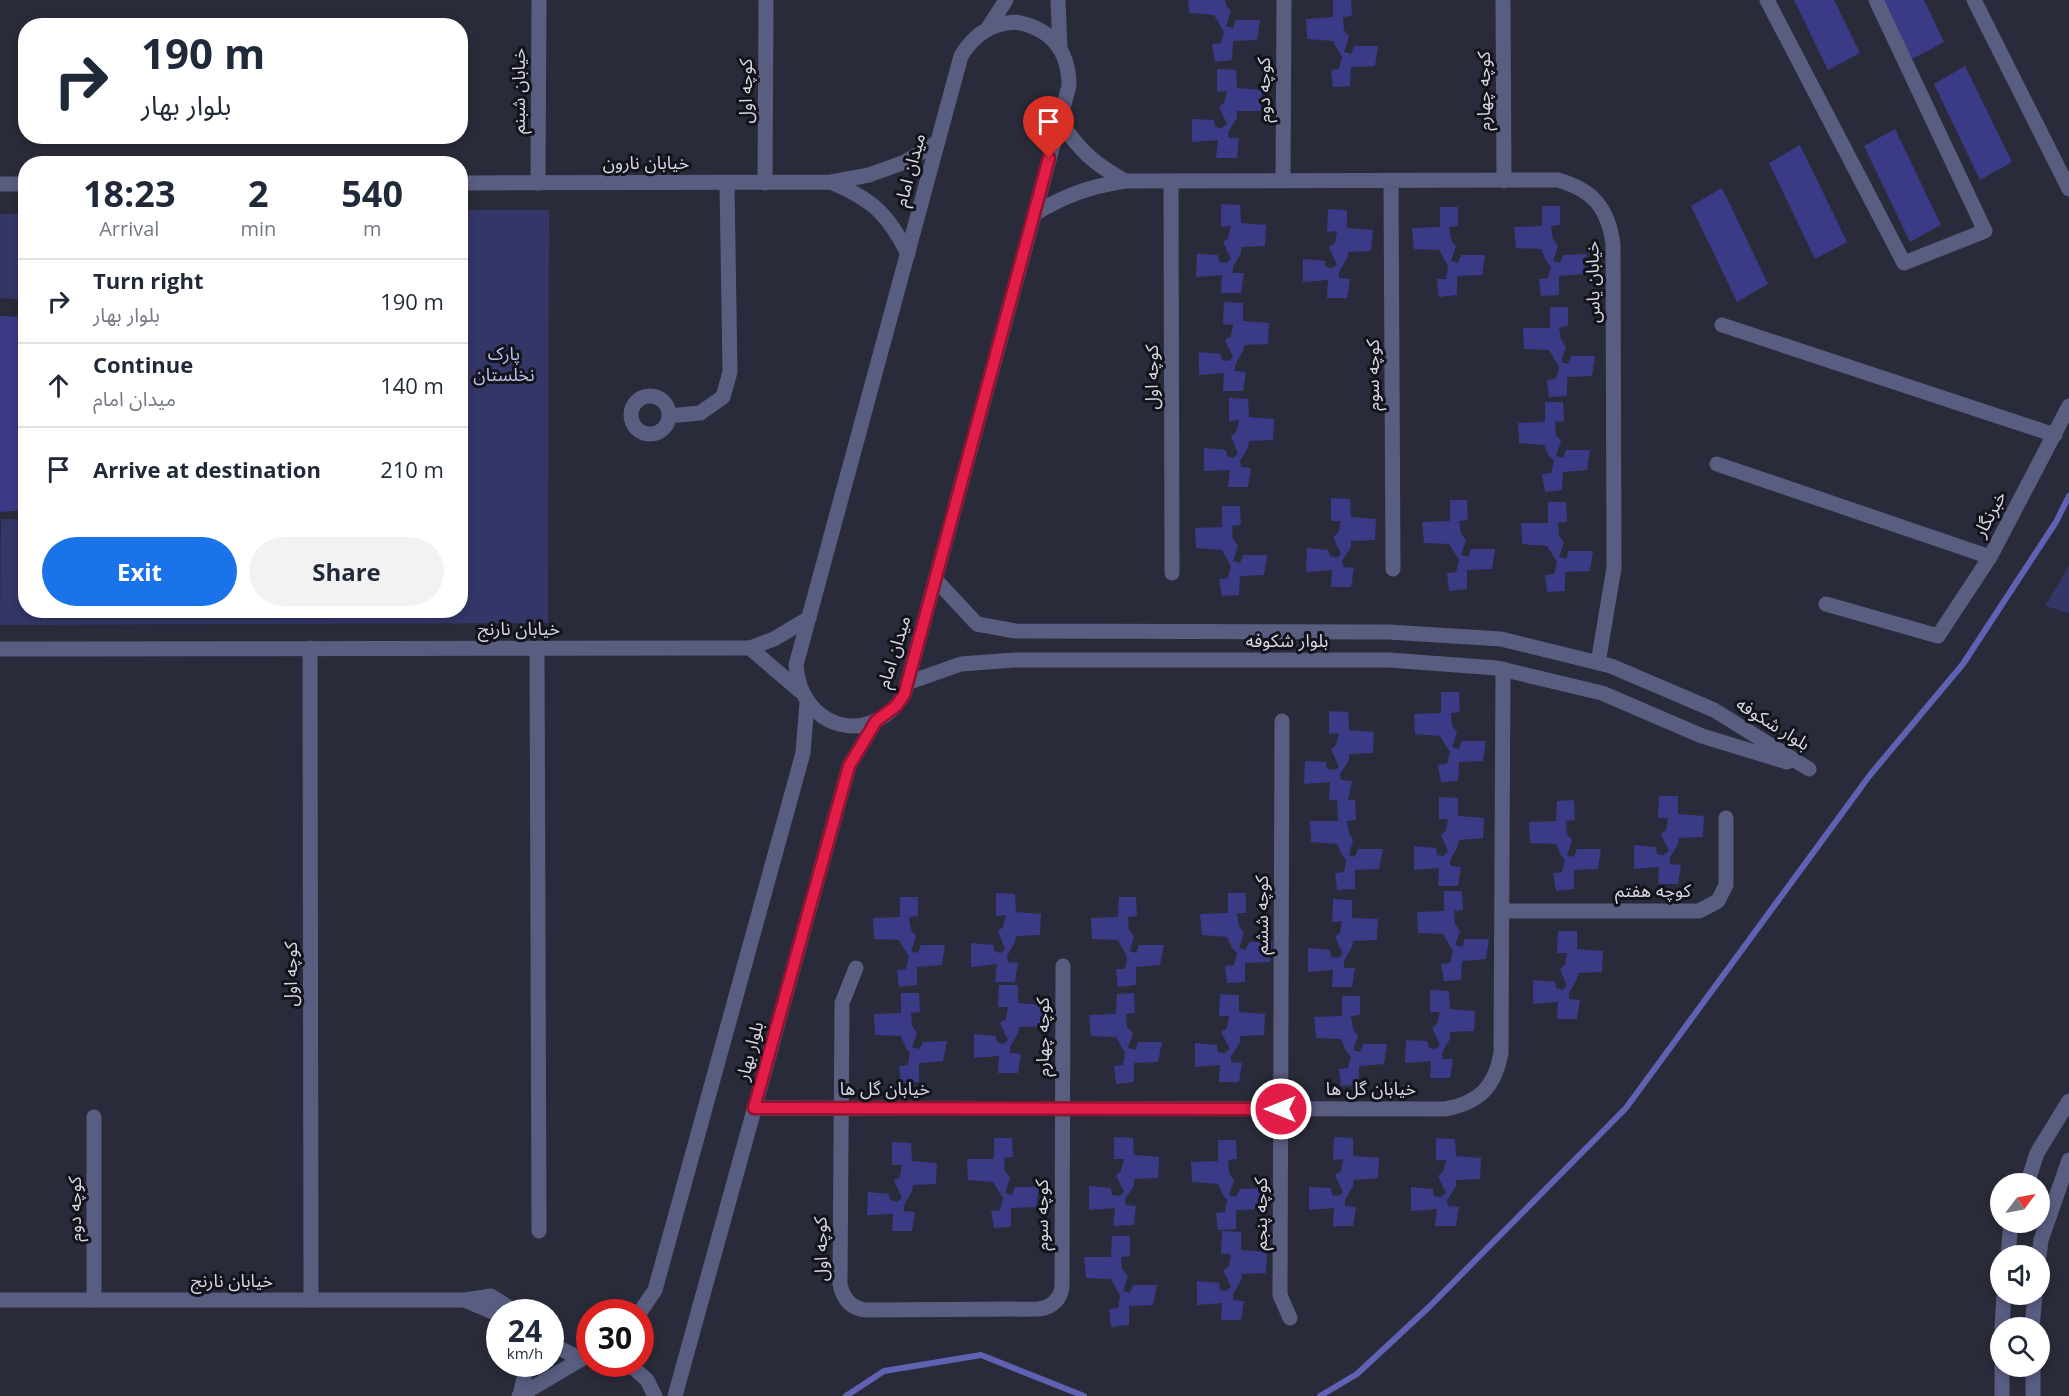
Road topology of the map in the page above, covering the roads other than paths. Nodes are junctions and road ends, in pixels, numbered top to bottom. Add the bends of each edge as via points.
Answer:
1 (539, 0) edge
2 (766, 0) edge
3 (1006, 0) edge
4 (1058, 0) edge
5 (1283, 0) edge
6 (1503, 0) edge
7 (1767, 0) edge
8 (1876, 0) edge
9 (1974, 0) edge
10 (988, 28) junction
11 (1060, 48) junction
12 (1059, 120) junction
13 (938, 142) junction
14 (1125, 181) junction
15 (1171, 181) junction
16 (1283, 181) junction
17 (1391, 181) junction
18 (1504, 181) junction
19 (468, 183) edge
20 (538, 183) junction
21 (727, 183) junction
22 (765, 183) junction
23 (831, 183) junction
24 (0, 184) edge
25 (18, 184) edge
26 (2069, 189) edge
27 (1034, 214) junction
28 (908, 254) junction
29 (1722, 325) dead end
30 (2069, 406) edge
31 (669, 416) dead end
32 (2055, 435) junction
33 (1717, 464) dead end
34 (1990, 557) junction
35 (1393, 569) dead end
36 (1172, 573) dead end
37 (935, 579) junction
38 (1826, 604) dead end
39 (809, 618) junction
40 (310, 648) junction
41 (537, 648) junction
42 (750, 648) junction
43 (0, 649) edge
44 (1598, 663) junction
45 (1503, 669) junction
46 (907, 683) junction
47 (803, 696) junction
48 (876, 721) junction
49 (1282, 721) dead end
50 (1726, 818) dead end
51 (1502, 911) junction
52 (1063, 966) dead end
53 (856, 968) dead end
54 (2069, 1101) edge
55 (754, 1108) junction
56 (841, 1108) junction
57 (1062, 1108) junction
58 (1281, 1109) junction
59 (94, 1117) dead end
60 (2069, 1160) edge
61 (2030, 1173) edge
62 (539, 1231) dead end
63 (2040, 1245) edge
64 (496, 1299) edge
65 (649, 1299) edge
66 (0, 1300) edge
67 (94, 1300) junction
68 (311, 1300) junction
69 (465, 1300) junction
70 (486, 1309) edge
71 (1039, 1309) joint
72 (1290, 1318) dead end
73 (576, 1363) edge
74 (524, 1377) edge
75 (644, 1377) edge
76 (2002, 1377) edge
77 (2033, 1377) edge
78 (520, 1396) edge
79 (655, 1396) edge
80 (675, 1396) edge
81 (2002, 1396) edge
82 (2033, 1396) edge

1 - 20 street, خیابان شبنم
2 - 22 street, کوچه اول
3 - 10 street
4 - 11 street
5 - 16 street
6 - 18 street, کوچه چهارم
7 - 8 street via 1904,263 1985,231
9 - 26 street
10 - 11 street via 1028,24 1046,33
10 - 13 street, میدان امام via 977,35 961,56
11 - 12 street, میدان امام via 1066,59 1069,86
12 - 14 street via 1076,145 1099,166
12 - 27 street, میدان امام
13 - 23 street via 905,162
13 - 28 street, میدان امام
14 - 15 street, خیابان یاس
14 - 27 street, خیابان یاس via 1093,186
15 - 16 street, خیابان یاس
15 - 36 street, کوچه اول
16 - 17 street, خیابان یاس
17 - 18 street, خیابان یاس
17 - 35 street, کوچه سوم
18 - 44 street, خیابان یاس via 1558,180 1573,184 1597,202 1611,229 1614,567
19 - 20 street, خیابان نارون
20 - 21 street, خیابان نارون
21 - 22 street, خیابان نارون
21 - 31 street via 730,372 723,397 700,413
22 - 23 street, خیابان نارون
23 - 28 street via 856,193 878,209 896,230
24 - 25 street
27 - 37 street, میدان امام
28 - 39 street, میدان امام
29 - 32 street
30 - 32 street, خبرنگار
32 - 34 street, خبرنگار
33 - 34 street
34 - 38 street, خبرنگار via 1938,636
37 - 44 street, بلوار شکوفه via 977,624 1016,632 1389,632 1501,639
37 - 46 street, میدان امام
39 - 42 street
39 - 47 street, میدان امام via 796,665
40 - 41 street, خیابان نارنج
40 - 43 street, خیابان نارنج
40 - 68 street, کوچه اول
41 - 42 street, خیابان نارنج
41 - 62 street
42 - 47 street
44 - 45 street, بلوار شکوفه via 1714,710 1809,769 1702,736 1602,693
45 - 46 street, بلوار شکوفه via 1389,660 1014,660 962,664
45 - 51 street, خیابان گل ها
46 - 48 street, میدان امام via 896,706
47 - 48 street via 826,719 838,724 857,726
47 - 65 street, بلوار بهار via 803,753 655,1290
48 - 55 street, بلوار بهار via 849,766
49 - 58 street, کوچه ششم
50 - 51 street, کوچه هفتم via 1726,885 1718,901 1699,911
51 - 58 street, خیابان گل ها via 1501,1053 1499,1067 1484,1092 1445,1109
52 - 57 street, کوچه چهارم
53 - 56 street via 842,1003
54 - 61 street via 2037,1152
55 - 56 street, خیابان گل ها
55 - 80 street, بلوار بهار
56 - 57 street, خیابان گل ها
56 - 71 street, کوچه اول via 840,1284 846,1300 867,1310
57 - 58 street, خیابان گل ها
57 - 71 street, کوچه سوم via 1062,1287 1053,1304
58 - 72 street, کوچه پنجم via 1280,1295
59 - 67 street, کوچه دوم
60 - 63 street
64 - 69 street, خیابان نارنج via 491,1296
66 - 67 street, خیابان نارنج
67 - 68 street, خیابان نارنج
68 - 69 street, خیابان نارنج
69 - 70 street
73 - 78 street
74 - 78 street
75 - 79 street
76 - 81 street
77 - 82 street

